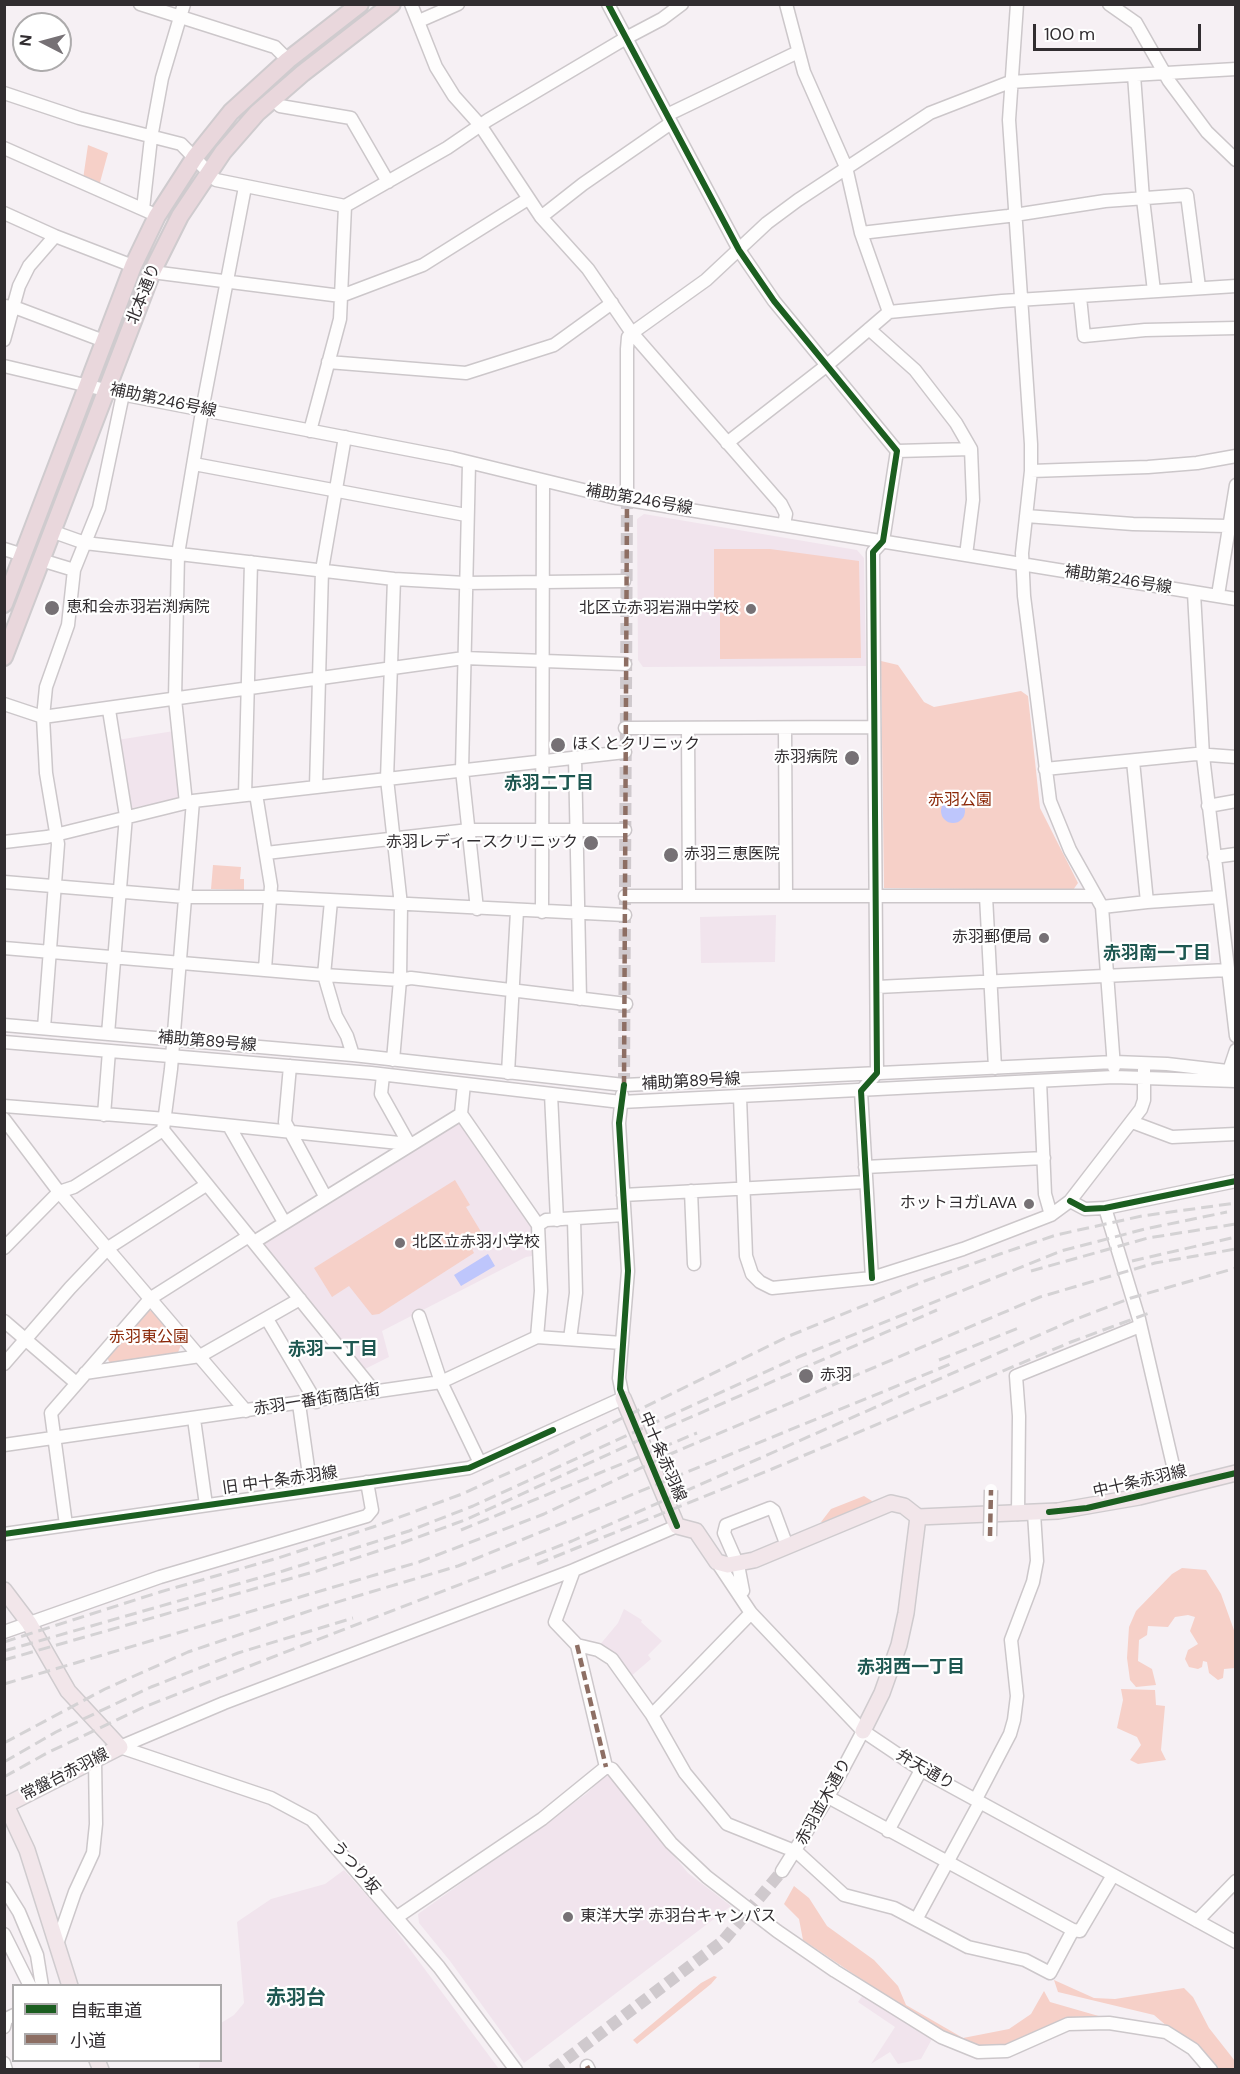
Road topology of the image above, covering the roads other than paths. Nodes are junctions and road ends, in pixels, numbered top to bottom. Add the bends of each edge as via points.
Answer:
1 (140, 4) edge
2 (184, 4) edge
3 (360, 4) edge
4 (392, 4) edge
5 (411, 4) edge
6 (458, 4) edge
7 (608, 4) edge
8 (682, 4) edge
9 (786, 4) edge
10 (1017, 4) edge
11 (1109, 4) edge
12 (180, 18) junction
13 (419, 21) junction
14 (626, 38) junction
15 (798, 52) junction
16 (288, 60) junction
17 (1236, 69) edge
18 (1164, 73) junction
19 (1134, 75) junction
20 (1010, 82) junction
21 (4, 93) edge
22 (273, 98) junction
23 (669, 119) junction
24 (480, 125) junction
25 (151, 138) junction
26 (4, 148) edge
27 (195, 157) junction
28 (1236, 160) edge
29 (846, 167) junction
30 (208, 172) junction
31 (388, 182) junction
32 (245, 187) junction
33 (528, 199) junction
34 (1143, 199) junction
35 (345, 206) junction
36 (150, 212) junction
37 (4, 213) edge
38 (1016, 215) junction
39 (541, 217) junction
40 (861, 233) junction
41 (55, 236) junction
42 (739, 250) junction
43 (133, 266) junction
44 (152, 272) junction
45 (227, 283) junction
46 (1236, 286) edge
47 (1198, 287) junction
48 (1154, 291) junction
49 (341, 296) junction
50 (1080, 297) junction
51 (1023, 300) junction
52 (612, 303) junction
53 (9, 307) edge
54 (889, 312) junction
55 (1236, 328) edge
56 (869, 329) junction
57 (632, 333) junction
58 (4, 340) edge
59 (104, 341) junction
60 (328, 362) junction
61 (4, 366) edge
62 (826, 366) junction
63 (88, 384) junction
64 (115, 392) junction
65 (202, 410) junction
66 (310, 431) junction
67 (345, 437) junction
68 (727, 443) junction
69 (971, 449) junction
70 (897, 451) junction
71 (1236, 456) edge
72 (469, 463) junction
73 (194, 464) junction
74 (1031, 471) junction
75 (543, 481) junction
76 (1236, 485) edge
77 (336, 490) junction
78 (627, 500) junction
79 (466, 515) junction
80 (1026, 516) junction
81 (784, 525) junction
82 (1228, 526) junction
83 (51, 531) junction
84 (883, 540) junction
85 (86, 543) junction
86 (4, 549) edge
87 (178, 554) junction
88 (23, 555) junction
89 (966, 555) junction
90 (41, 560) junction
91 (251, 562) junction
92 (1023, 564) junction
93 (74, 570) junction
94 (322, 570) junction
95 (394, 579) junction
96 (542, 581) junction
97 (624, 581) dead end
98 (465, 583) junction
99 (1194, 593) junction
100 (1218, 595) junction
101 (1236, 599) edge
102 (4, 604) edge
103 (4, 657) edge
104 (464, 658) junction
105 (544, 660) junction
106 (625, 664) dead end
107 (391, 669) junction
108 (320, 680) junction
109 (250, 690) junction
110 (175, 699) junction
111 (4, 705) edge
112 (109, 710) junction
113 (44, 717) junction
114 (874, 727) junction
115 (625, 728) dead end
116 (688, 728) junction
117 (785, 728) junction
118 (625, 752) dead end
119 (1203, 756) junction
120 (575, 757) junction
121 (1236, 757) edge
122 (544, 760) junction
123 (1133, 761) junction
124 (1045, 769) junction
125 (462, 770) junction
126 (387, 779) junction
127 (316, 787) junction
128 (250, 794) junction
129 (1236, 801) edge
130 (189, 802) junction
131 (1208, 806) junction
132 (126, 816) junction
133 (469, 830) junction
134 (544, 830) junction
135 (576, 830) junction
136 (625, 830) dead end
137 (57, 834) junction
138 (393, 838) junction
139 (4, 842) edge
140 (266, 853) junction
141 (1236, 854) edge
142 (1214, 857) junction
143 (4, 882) edge
144 (56, 886) junction
145 (120, 891) junction
146 (625, 896) dead end
147 (689, 896) junction
148 (786, 896) junction
149 (876, 896) junction
150 (986, 896) junction
151 (1094, 896) junction
152 (185, 897) junction
153 (271, 897) junction
154 (1219, 897) junction
155 (331, 900) junction
156 (1147, 902) junction
157 (401, 905) junction
158 (1102, 907) junction
159 (477, 909) junction
160 (517, 911) junction
161 (542, 912) junction
162 (578, 913) junction
163 (625, 915) dead end
164 (1229, 927) edge
165 (4, 948) edge
166 (50, 952) junction
167 (114, 958) junction
168 (180, 962) junction
169 (265, 969) junction
170 (1228, 970) junction
171 (324, 975) junction
172 (1109, 975) junction
173 (400, 980) junction
174 (992, 981) junction
175 (877, 987) junction
176 (512, 991) junction
177 (580, 999) junction
178 (626, 1004) dead end
179 (4, 1025) edge
180 (44, 1028) junction
181 (108, 1034) junction
182 (1236, 1036) edge
183 (173, 1040) junction
184 (4, 1042) edge
185 (1236, 1050) edge
186 (109, 1051) junction
187 (353, 1055) junction
188 (172, 1056) junction
189 (393, 1060) junction
190 (1114, 1062) junction
191 (1144, 1062) junction
192 (290, 1066) junction
193 (995, 1068) junction
194 (508, 1073) junction
195 (877, 1073) junction
196 (383, 1075) junction
197 (1233, 1075) edge
198 (1114, 1077) junction
199 (1144, 1077) junction
200 (1040, 1081) junction
201 (464, 1084) junction
202 (624, 1085) junction
203 (861, 1091) junction
204 (551, 1094) junction
205 (740, 1097) junction
206 (621, 1102) junction
207 (4, 1106) edge
208 (461, 1114) junction
209 (104, 1115) junction
210 (4, 1119) edge
211 (1132, 1122) junction
212 (165, 1125) junction
213 (229, 1126) junction
214 (288, 1132) junction
215 (1236, 1134) edge
216 (409, 1144) junction
217 (1044, 1158) junction
218 (865, 1167) junction
219 (1236, 1181) edge
220 (865, 1182) junction
221 (206, 1185) junction
222 (745, 1188) junction
223 (691, 1191) junction
224 (59, 1192) junction
225 (623, 1195) junction
226 (325, 1196) junction
227 (1070, 1201) junction
228 (1105, 1208) junction
229 (624, 1215) junction
230 (1051, 1215) junction
231 (557, 1220) junction
232 (574, 1220) junction
233 (284, 1222) junction
234 (538, 1225) junction
235 (252, 1239) junction
236 (4, 1248) edge
237 (108, 1248) junction
238 (694, 1264) dead end
239 (872, 1278) junction
240 (150, 1298) junction
241 (300, 1299) junction
242 (419, 1317) dead end
243 (267, 1318) junction
244 (4, 1321) edge
245 (1140, 1322) junction
246 (537, 1337) junction
247 (570, 1338) junction
248 (26, 1339) junction
249 (622, 1343) junction
250 (200, 1356) junction
251 (4, 1364) edge
252 (84, 1372) junction
253 (75, 1382) junction
254 (441, 1382) junction
255 (374, 1391) junction
256 (623, 1398) junction
257 (316, 1402) junction
258 (299, 1404) junction
259 (246, 1411) junction
260 (194, 1419) junction
261 (55, 1437) junction
262 (4, 1445) edge
263 (480, 1463) junction
264 (1236, 1473) edge
265 (367, 1482) junction
266 (1178, 1487) junction
267 (311, 1490) junction
268 (991, 1490) dead end
269 (206, 1505) junction
270 (1034, 1513) junction
271 (1018, 1514) junction
272 (918, 1517) junction
273 (66, 1525) junction
274 (677, 1526) junction
275 (4, 1534) edge
276 (990, 1536) dead end
277 (788, 1546) junction
278 (754, 1560) junction
279 (717, 1562) junction
280 (738, 1565) junction
281 (574, 1570) junction
282 (4, 1590) edge
283 (743, 1591) junction
284 (751, 1613) junction
285 (29, 1623) junction
286 (4, 1632) edge
287 (577, 1644) junction
288 (652, 1715) junction
289 (863, 1731) junction
290 (120, 1747) junction
291 (95, 1760) junction
292 (606, 1767) junction
293 (921, 1770) junction
294 (828, 1797) junction
295 (978, 1801) junction
296 (5, 1806) edge
297 (888, 1831) junction
298 (796, 1852) junction
299 (948, 1863) junction
300 (783, 1871) tunnel mouth
301 (1113, 1875) junction
302 (1236, 1881) edge
303 (4, 1888) edge
304 (398, 1917) junction
305 (917, 1918) junction
306 (1197, 1921) junction
307 (1073, 1930) junction
308 (4, 1934) edge
309 (1236, 1942) edge
310 (57, 1944) junction
311 (29, 1984) edge
312 (42, 1984) edge
313 (67, 1984) edge
314 (4, 2063) edge
315 (6, 2070) edge
316 (516, 2070) edge
317 (1210, 2070) edge

1 - 12 street
2 - 12 street
3 - 16 highway, 北本通り
4 - 22 highway, 北本通り
5 - 13 street
6 - 13 street
7 - 14 street
8 - 14 street
9 - 15 street
10 - 20 street
11 - 18 street via 1136,23
12 - 16 street via 275,47
12 - 25 street via 162,78
13 - 24 street via 436,67 454,96
14 - 23 street
14 - 24 street
15 - 23 street
15 - 29 street
16 - 27 highway, 北本通り via 231,112
17 - 18 street
18 - 19 street
18 - 28 street via 1207,132
19 - 20 street
19 - 34 street
20 - 29 street via 930,113
20 - 38 street
21 - 25 street
22 - 30 highway, 北本通り
22 - 31 street via 280,106 351,118
23 - 39 street
23 - 42 street
24 - 31 street
24 - 33 street
25 - 27 street via 181,144
25 - 36 street
26 - 36 street
27 - 30 street
27 - 36 highway, 北本通り
29 - 40 street
29 - 42 street via 767,223
30 - 32 street via 216,180
30 - 44 highway, 北本通り
31 - 35 street
32 - 35 street
32 - 45 street
33 - 39 street
33 - 49 street via 423,265
34 - 38 street
34 - 47 street via 1187,195
34 - 48 street
35 - 49 street
36 - 43 highway, 北本通り
37 - 41 street
38 - 40 street
38 - 51 street
39 - 52 street via 588,269
40 - 54 street
41 - 43 street
41 - 53 street via 29,266
42 - 57 street via 706,280
42 - 62 street
43 - 59 highway, 北本通り
44 - 45 street
44 - 64 highway, 北本通り
45 - 49 street
45 - 65 street
46 - 47 street
47 - 48 street
48 - 50 street
49 - 60 street via 340,319
50 - 51 street
50 - 55 street via 1084,336
51 - 54 street
51 - 74 street
52 - 57 street
52 - 60 street via 554,345 466,373
53 - 58 street
53 - 59 street
54 - 56 street
56 - 62 street
56 - 69 street via 915,370
57 - 68 street
57 - 78 street via 627,349
59 - 63 highway, 北本通り
60 - 66 street
61 - 63 street, 補助第246号線
62 - 68 street
62 - 70 street
63 - 64 street, 補助第246号線
63 - 88 highway, 北本通り
64 - 65 street, 補助第246号線
64 - 83 highway, 北本通り
64 - 85 street via 99,508
65 - 66 street, 補助第246号線
65 - 73 street
66 - 67 street, 補助第246号線
67 - 72 street, 補助第246号線
67 - 77 street
68 - 81 street via 781,504 786,514
69 - 70 street
69 - 89 street via 974,500
70 - 84 street
71 - 74 street via 1148,467
72 - 75 street, 補助第246号線
72 - 79 street
73 - 77 street
73 - 87 street
74 - 80 street
75 - 78 street, 補助第246号線
75 - 96 street
76 - 82 street
77 - 79 street
77 - 94 street
78 - 81 street, 補助第246号線
79 - 98 street
80 - 82 street
80 - 92 street
81 - 84 street, 補助第246号線
82 - 100 street
83 - 85 street
83 - 90 highway, 北本通り
84 - 89 street, 補助第246号線
84 - 114 street via 873,552
85 - 87 street
85 - 93 street
86 - 88 street
87 - 91 street
87 - 110 street
88 - 102 highway, 北本通り
89 - 92 street, 補助第246号線
90 - 93 street
90 - 103 highway, 北本通り
91 - 94 street
91 - 109 street
92 - 99 street, 補助第246号線
92 - 124 street
93 - 113 street via 68,625 49,674
94 - 95 street
94 - 108 street
95 - 98 street
95 - 107 street
96 - 97 street
96 - 98 street
96 - 105 street
98 - 104 street
99 - 100 street, 補助第246号線
99 - 119 street
100 - 101 street, 補助第246号線
104 - 105 street
104 - 107 street
104 - 125 street
105 - 106 street
105 - 122 street
107 - 108 street
107 - 126 street
108 - 109 street
108 - 127 street
109 - 110 street
109 - 128 street
110 - 112 street
110 - 130 street
111 - 113 street
112 - 113 street
112 - 132 street
113 - 137 street via 46,774
114 - 117 street
114 - 149 street
115 - 116 street
116 - 117 street
116 - 147 street
117 - 148 street
118 - 120 street
119 - 121 street
119 - 123 street
119 - 131 street
120 - 122 street
120 - 135 street
122 - 125 street
122 - 134 street
123 - 124 street
123 - 156 street
124 - 151 street via 1058,823
125 - 126 street
125 - 133 street
126 - 127 street
126 - 138 street
127 - 128 street
128 - 130 street
128 - 140 street
129 - 131 street
130 - 132 street
130 - 152 street
131 - 142 street
132 - 137 street
132 - 145 street
133 - 134 street
133 - 138 street
133 - 159 street
134 - 135 street
134 - 161 street
135 - 136 street
135 - 162 street
137 - 139 street
137 - 144 street
138 - 140 street
138 - 157 street
140 - 153 street
141 - 142 street
142 - 154 street
143 - 144 street
144 - 145 street
144 - 166 street
145 - 152 street
145 - 167 street
146 - 147 street
147 - 148 street
148 - 149 street
149 - 150 street
149 - 175 street
150 - 151 street
150 - 174 street
151 - 158 street
152 - 153 street
152 - 168 street
153 - 155 street
153 - 169 street
154 - 156 street
154 - 164 street
155 - 157 street
155 - 171 street
156 - 158 street
157 - 159 street
157 - 173 street
158 - 172 street
159 - 160 street
160 - 161 street
160 - 176 street
161 - 162 street
162 - 163 street
162 - 177 street
164 - 170 street
165 - 166 street
166 - 167 street
166 - 180 street
167 - 168 street
167 - 181 street
168 - 169 street
168 - 183 street
169 - 171 street
170 - 172 street
170 - 182 street
171 - 173 street
171 - 187 street via 336,1017
172 - 174 street
172 - 190 street
173 - 176 street via 411,978
173 - 189 street
174 - 175 street
174 - 193 street
175 - 195 street
176 - 177 street
176 - 194 street
177 - 178 street
179 - 180 street, 補助第89号線
180 - 181 street, 補助第89号線
181 - 183 street, 補助第89号線
183 - 187 street, 補助第89号線
183 - 188 street
184 - 186 street, 補助第89号線
185 - 197 street
186 - 188 street, 補助第89号線
186 - 209 street
187 - 189 street, 補助第89号線
188 - 192 street, 補助第89号線
188 - 212 street
189 - 194 street, 補助第89号線
190 - 191 street, 補助第89号線
190 - 193 street, 補助第89号線
190 - 198 street
191 - 197 street, 補助第89号線
191 - 199 street
192 - 196 street, 補助第89号線
192 - 214 street via 285,1122
193 - 195 street, 補助第89号線
194 - 202 street, 補助第89号線
195 - 202 street, 補助第89号線
195 - 203 street
196 - 201 street, 補助第89号線
196 - 216 street via 381,1094
197 - 199 street, 補助第89号線
198 - 199 street, 補助第89号線
198 - 200 street, 補助第89号線
199 - 211 street via 1144,1100
200 - 203 street, 補助第89号線
200 - 217 street
201 - 204 street, 補助第89号線
201 - 208 street
202 - 206 street
203 - 205 street, 補助第89号線
203 - 218 street
204 - 206 street, 補助第89号線
204 - 231 street
205 - 206 street, 補助第89号線
205 - 222 street
206 - 225 street
207 - 209 street
208 - 216 street
208 - 234 street
209 - 212 street
210 - 224 street
211 - 215 street via 1172,1137
211 - 227 street
212 - 213 street
212 - 221 street
212 - 224 street via 74,1187
213 - 214 street
213 - 233 street
214 - 216 street
214 - 226 street
216 - 226 street
217 - 218 street
217 - 230 street via 1045,1194
218 - 220 street
219 - 228 street
220 - 222 street
220 - 239 street
221 - 235 street
221 - 237 street
222 - 223 street
222 - 239 street via 748,1267 760,1282 772,1288
223 - 225 street
223 - 238 street
224 - 236 street
224 - 237 street
225 - 229 street
226 - 233 street
227 - 228 street via 1085,1209
227 - 230 street
228 - 245 street
229 - 232 street
229 - 249 street via 628,1271
230 - 239 street
231 - 232 street
231 - 234 street
232 - 247 street via 576,1293
233 - 235 street
234 - 246 street via 541,1291
235 - 240 street
235 - 241 street
237 - 240 street
237 - 248 street
240 - 250 street
240 - 252 street
241 - 243 street
241 - 255 street
242 - 254 street
243 - 250 street
243 - 257 street
244 - 248 street
245 - 266 street
245 - 271 street via 1016,1376
246 - 247 street, 赤羽一番街商店街
246 - 254 street, 赤羽一番街商店街
247 - 249 street, 赤羽一番街商店街
248 - 251 street
248 - 253 street
249 - 256 street via 619,1383
250 - 252 street
250 - 259 street
252 - 253 street
253 - 261 street via 51,1413
254 - 255 street, 赤羽一番街商店街
254 - 263 street
255 - 257 street, 赤羽一番街商店街
256 - 263 street, 旧 中十条赤羽線
256 - 274 main road, 中十条赤羽線
257 - 258 street, 赤羽一番街商店街
258 - 259 street, 赤羽一番街商店街
258 - 267 street
259 - 260 street, 赤羽一番街商店街
260 - 261 street, 赤羽一番街商店街
260 - 269 street
261 - 262 street, 赤羽一番街商店街
261 - 273 street
263 - 265 street, 旧 中十条赤羽線 via 469,1468
264 - 266 main road, 中十条赤羽線
265 - 267 street, 旧 中十条赤羽線
265 - 285 street via 372,1510 367,1516 160,1577
266 - 270 main road, 中十条赤羽線 via 1088,1508
267 - 269 street, 旧 中十条赤羽線
268 - 276 street, bridge
269 - 273 street, 旧 中十条赤羽線
270 - 271 main road, 中十条赤羽線
270 - 295 street via 1037,1562 1011,1641 1017,1696 1014,1720
271 - 272 main road, 中十条赤羽線
272 - 277 main road, 中十条赤羽線 via 904,1506 891,1503
272 - 289 main road via 901,1638 885,1687
273 - 275 street, 旧 中十条赤羽線
274 - 279 main road, 弁天通り via 696,1531
274 - 281 street
277 - 278 main road, 中十条赤羽線
277 - 280 street via 774,1511 765,1508 726,1525 724,1533
278 - 280 main road, 中十条赤羽線
278 - 283 street via 744,1570
279 - 280 main road, 中十条赤羽線
279 - 284 street, 弁天通り
280 - 283 street
281 - 287 street via 555,1622
281 - 290 street via 235,1698
282 - 285 main road, 常盤台赤羽線
283 - 284 street
284 - 288 street
284 - 289 street, 弁天通り
285 - 286 street
285 - 290 main road, 常盤台赤羽線 via 68,1691
287 - 288 street via 612,1659
287 - 292 street
288 - 298 street via 685,1773 727,1824
289 - 293 street, 弁天通り
289 - 294 street, 赤羽並木通り
290 - 291 main road, 常盤台赤羽線
290 - 304 street, うつり坂 via 272,1798 312,1820
291 - 296 main road, 常盤台赤羽線
291 - 310 street via 93,1853
292 - 304 street via 542,1819
292 - 317 street via 612,1769 671,1843 738,1902 835,1971 941,2037 978,2052 1006,2051 1068,2024 1134,2025 1166,2032 1181,2040
293 - 295 street, 弁天通り
293 - 297 street
294 - 297 street
294 - 298 street, 赤羽並木通り
295 - 299 street
295 - 301 street, 弁天通り
296 - 310 main road, 常盤台赤羽線 via 27,1850
297 - 299 street
298 - 300 street, 赤羽並木通り
298 - 305 street via 844,1895
299 - 305 street
299 - 307 street
301 - 306 street, 弁天通り
301 - 307 street via 1080,1931
302 - 306 street
303 - 312 street via 37,1955
304 - 316 street, うつり坂
305 - 307 street via 968,1947 1025,1960 1050,1973
306 - 309 street, 弁天通り
308 - 311 street
310 - 313 main road, 常盤台赤羽線
314 - 315 street

